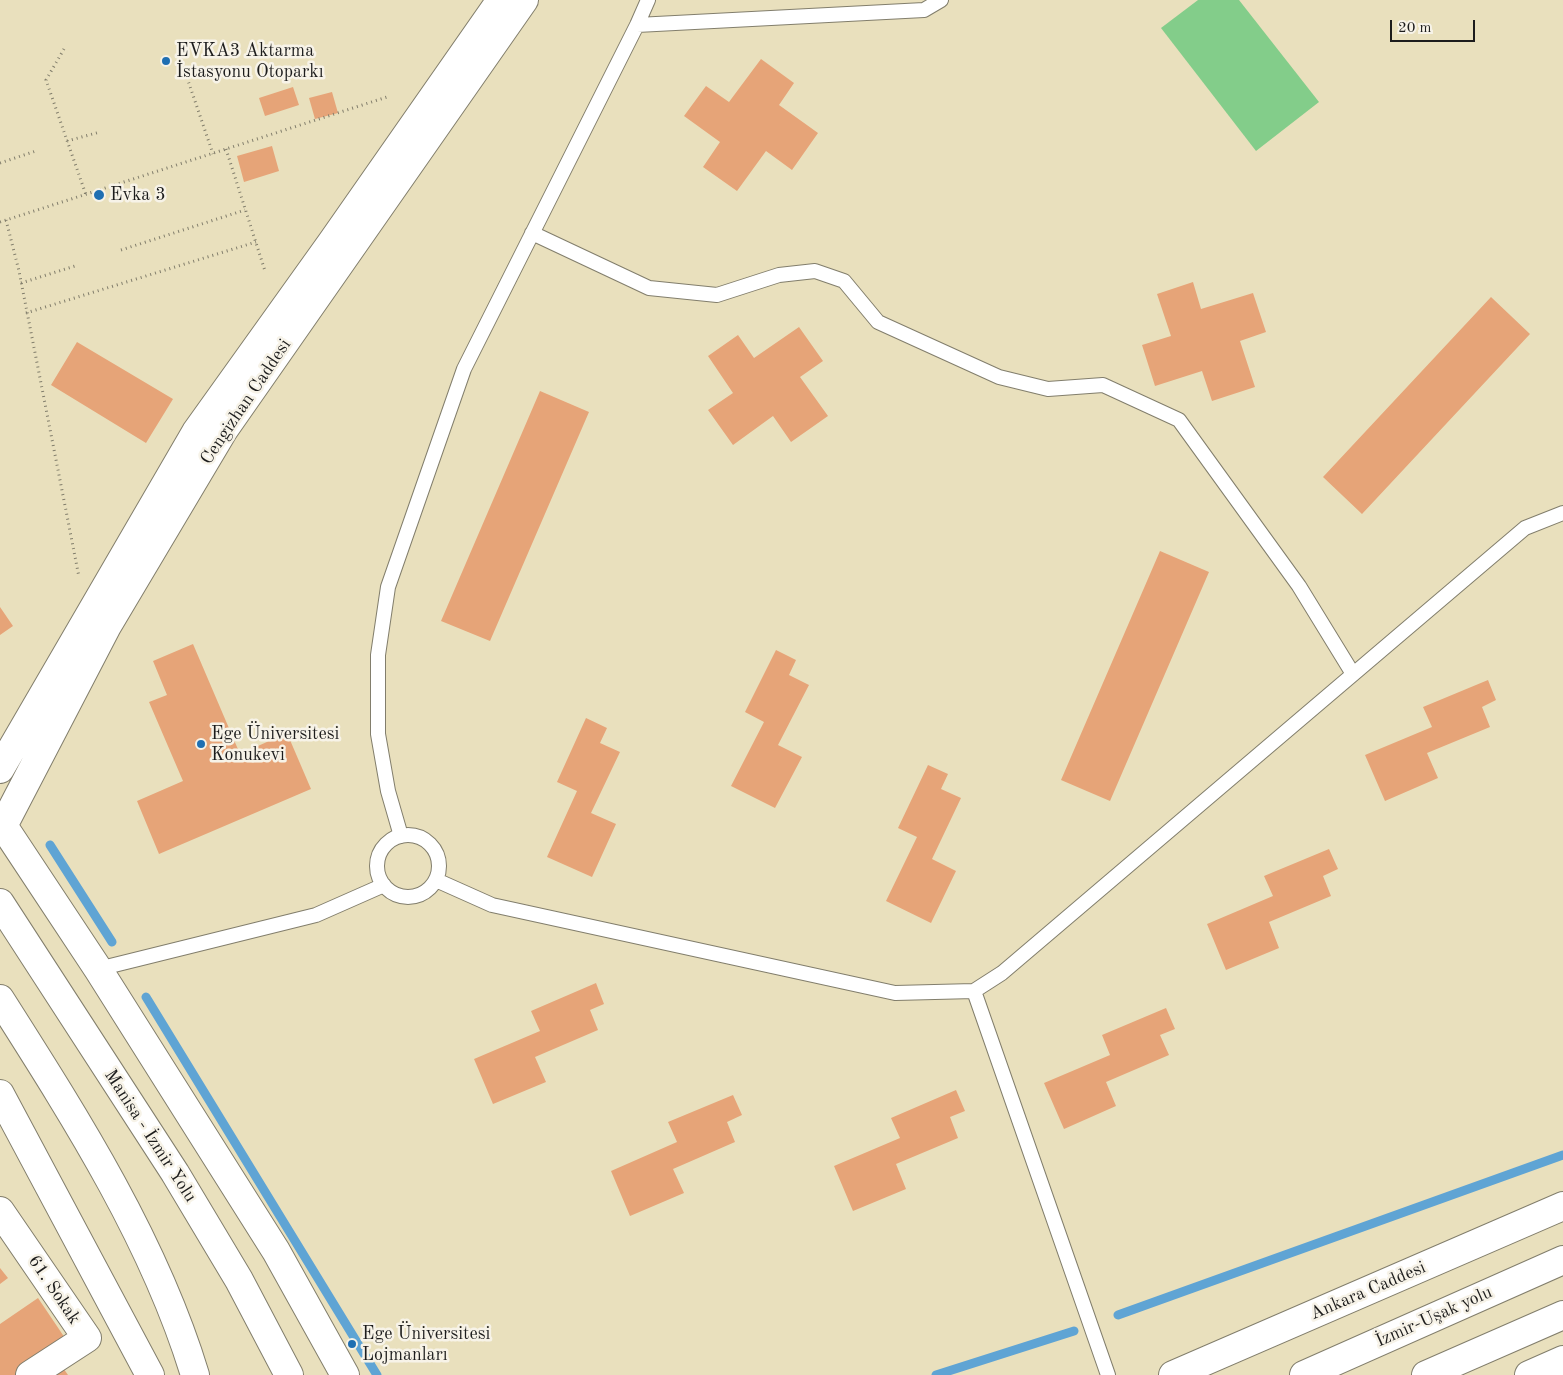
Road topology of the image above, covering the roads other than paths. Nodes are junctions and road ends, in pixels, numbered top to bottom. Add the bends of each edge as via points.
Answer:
1 (501, 0) edge
2 (524, 0) edge
3 (648, 0) edge
4 (941, 0) edge
5 (637, 25) junction
6 (532, 233) junction
7 (1563, 513) edge
8 (1353, 674) junction
9 (0, 769) edge
10 (2, 824) edge
11 (401, 836) junction
12 (436, 880) junction
13 (384, 885) junction
14 (0, 903) edge
15 (98, 970) junction
16 (974, 991) junction
17 (0, 999) edge
18 (0, 1094) edge
19 (1563, 1206) edge
20 (0, 1211) edge
21 (1563, 1260) edge
22 (1563, 1315) edge
23 (1563, 1360) edge
24 (30, 1375) edge
25 (150, 1375) edge
26 (195, 1375) edge
27 (289, 1375) edge
28 (345, 1375) edge
29 (1108, 1375) edge
30 (1172, 1375) edge
31 (1304, 1375) edge
32 (1426, 1375) edge
33 (1529, 1375) edge

1 - 9 main road, Cengizhan Caddesi via 196,432
2 - 10 main road, Cengizhan Caddesi via 223,431 107,626
3 - 5 lane
4 - 5 lane via 924,10
5 - 6 lane
6 - 8 lane via 649,288 717,295 779,275 815,271 844,281 878,322 999,377 1048,388 1103,385 1179,420 1299,586
6 - 11 lane via 464,369 388,587 378,655 378,734 388,791
7 - 8 lane via 1525,528
8 - 16 lane via 1002,973
10 - 15 main road
11 - 12 lane via 410,835 429,843 438,860
11 - 13 lane via 384,847 380,856 378,871
12 - 13 lane via 422,894 412,897 402,896
12 - 16 lane via 492,905 895,993
13 - 15 lane via 316,915
14 - 27 main road, Manisa - İzmir Yolu via 180,1181 239,1280
15 - 28 main road via 276,1251
16 - 29 lane
17 - 26 main road via 70,1109 130,1217 184,1341
18 - 25 main road
19 - 30 main road, Ankara Caddesi
20 - 24 main road, 61. Sokak via 87,1338
21 - 31 main road, İzmir-Uşak yolu
22 - 32 main road
23 - 33 main road

